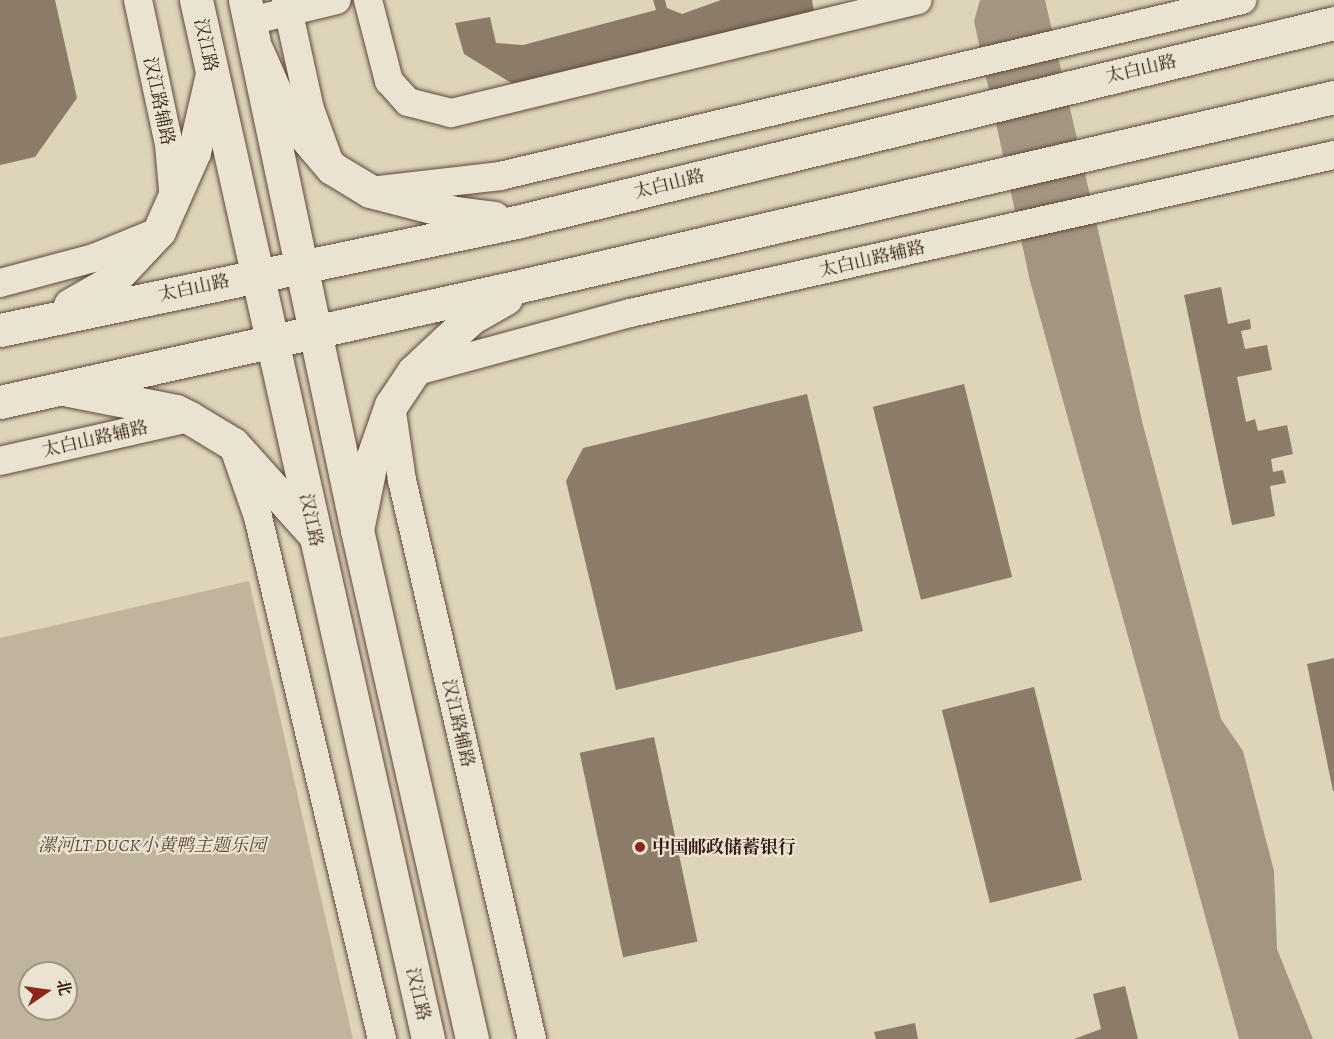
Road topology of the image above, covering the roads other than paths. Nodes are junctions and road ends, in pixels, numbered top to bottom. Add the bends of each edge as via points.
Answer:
1 (138, 0) edge
2 (196, 0) edge
3 (337, 0) edge
4 (368, 0) edge
5 (918, 0) edge
6 (1242, 0) edge
7 (287, 6) edge
8 (1334, 23) edge
9 (251, 24) edge
10 (212, 74) junction
11 (1334, 97) edge
12 (1334, 155) edge
13 (332, 168) junction
14 (370, 191) junction
15 (166, 217) junction
16 (516, 222) junction
17 (300, 266) junction
18 (257, 275) junction
19 (0, 283) edge
20 (529, 284) junction
21 (43, 320) junction
22 (0, 330) edge
23 (315, 332) junction
24 (272, 341) junction
25 (413, 372) junction
26 (58, 388) junction
27 (0, 402) edge
28 (391, 405) junction
29 (190, 418) junction
30 (233, 444) junction
31 (0, 461) edge
32 (357, 530) junction
33 (315, 534) junction
34 (382, 1039) edge
35 (428, 1039) edge
36 (472, 1039) edge
37 (532, 1039) edge

1 - 15 street, 汉江路辅路 via 170,144
2 - 10 main road, 汉江路
3 - 7 street
4 - 5 street via 389,81 408,102 451,114
6 - 14 street via 500,176
7 - 9 street
7 - 13 street via 310,109
8 - 16 main road, 太白山路
9 - 13 main road via 284,112
9 - 17 main road
10 - 15 main road via 194,152
10 - 18 main road, 汉江路
11 - 20 main road
12 - 25 street, 太白山路辅路 via 630,313
13 - 14 main road
14 - 16 main road via 455,213
15 - 19 street via 94,258
15 - 21 main road via 112,281
16 - 17 main road, 太白山路
17 - 18 main road, 太白山路
17 - 23 main road
18 - 21 main road, 太白山路
18 - 24 main road, 汉江路
20 - 23 main road
20 - 25 main road via 471,318
21 - 22 main road, 太白山路
23 - 24 main road
23 - 32 main road
24 - 26 main road
24 - 33 main road, 汉江路
25 - 28 main road
26 - 27 main road
26 - 29 main road via 176,411
28 - 32 main road via 370,462
28 - 37 street, 汉江路辅路 via 402,480
29 - 30 main road
29 - 31 street, 太白山路辅路
30 - 33 main road
30 - 34 street via 258,518
32 - 36 main road
33 - 35 main road, 汉江路

